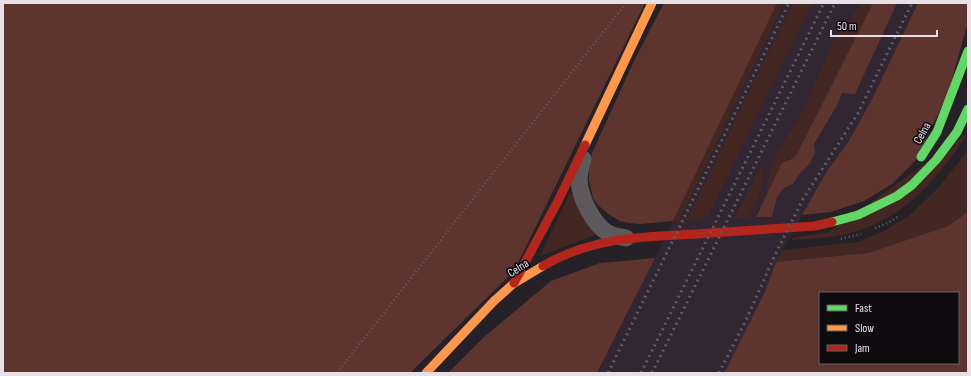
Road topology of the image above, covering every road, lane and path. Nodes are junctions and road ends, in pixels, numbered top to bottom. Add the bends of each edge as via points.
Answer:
1 (626, 3) edge
2 (652, 3) edge
3 (968, 51) edge
4 (968, 110) edge
5 (590, 136) junction
6 (918, 162) dead end
7 (904, 179) dead end
8 (870, 209) junction
9 (626, 238) junction
10 (514, 284) junction
11 (337, 373) edge
12 (426, 373) edge

1 - 11 path
2 - 5 street
3 - 6 street, Celna via 937,132
4 - 8 street via 957,132 936,160 912,185 897,196
5 - 9 street via 579,180 583,199 598,224 608,233
5 - 10 street
7 - 8 street
8 - 9 street, Celna via 846,219 808,226
9 - 10 street, Celna via 582,248 554,260
10 - 12 street, Celna via 494,301

